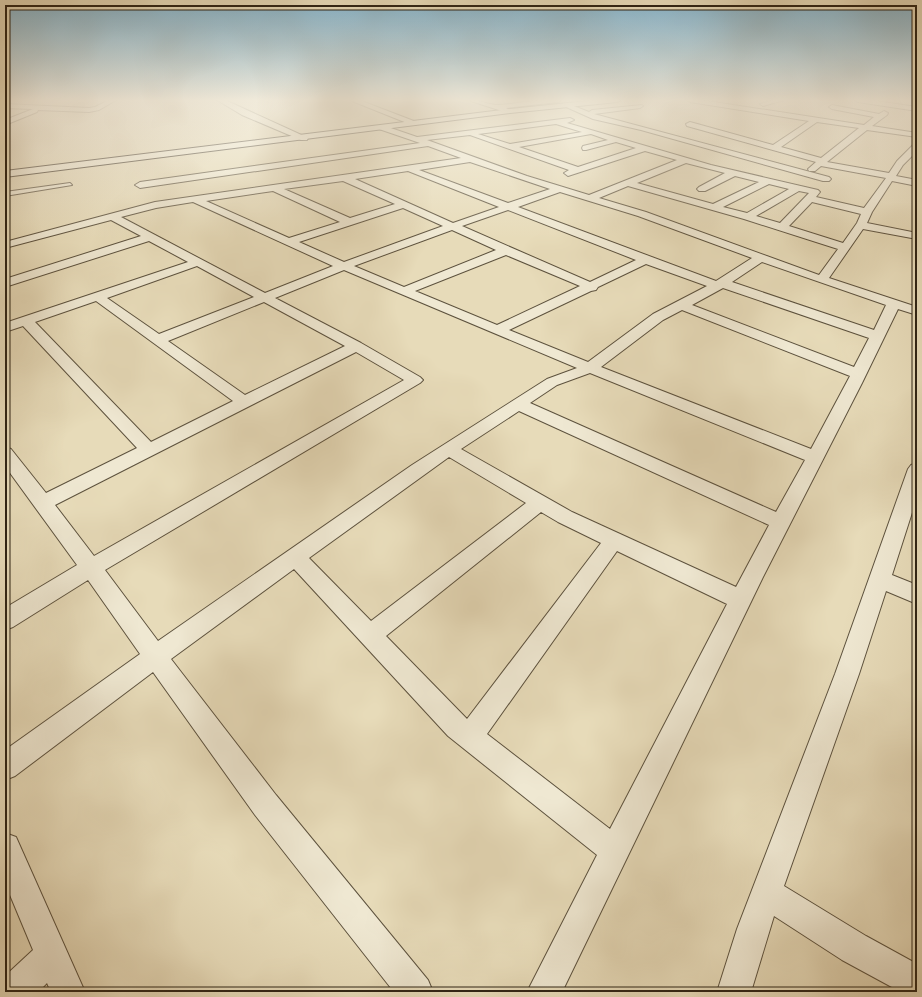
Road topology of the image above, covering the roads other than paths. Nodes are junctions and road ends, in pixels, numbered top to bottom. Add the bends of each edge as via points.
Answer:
1 (917, 146) edge
2 (233, 147) edge
3 (417, 147) edge
4 (432, 147) edge
5 (512, 147) edge
6 (591, 147) edge
7 (639, 147) edge
8 (701, 147) edge
9 (709, 147) edge
10 (769, 147) edge
11 (840, 147) edge
12 (586, 148) dead end
13 (644, 148) junction
14 (774, 148) joint
15 (686, 154) junction
16 (471, 160) junction
17 (821, 162) junction
18 (409, 168) junction
19 (579, 170) junction
20 (733, 173) junction
21 (5, 174) edge
22 (805, 174) junction
23 (891, 177) junction
24 (345, 178) junction
25 (826, 180) dead end
26 (768, 181) junction
27 (540, 182) junction
28 (628, 183) junction
29 (917, 183) edge
30 (70, 184) dead end
31 (274, 188) junction
32 (797, 188) junction
33 (560, 189) junction
34 (702, 189) dead end
35 (5, 194) edge
36 (590, 198) junction
37 (196, 200) junction
38 (810, 200) junction
39 (405, 204) junction
40 (155, 205) junction
41 (507, 207) junction
42 (716, 207) junction
43 (867, 212) junction
44 (111, 216) junction
45 (748, 217) junction
46 (349, 222) junction
47 (861, 225) junction
48 (453, 226) junction
49 (782, 228) junction
50 (917, 236) edge
51 (150, 237) junction
52 (287, 242) junction
53 (5, 245) edge
54 (845, 248) junction
55 (507, 250) junction
56 (761, 258) junction
57 (646, 260) junction
58 (199, 262) junction
59 (343, 266) junction
60 (822, 280) junction
61 (5, 283) edge
62 (719, 285) junction
63 (592, 286) junction
64 (404, 291) junction
65 (98, 297) junction
66 (264, 297) junction
67 (894, 303) junction
68 (681, 306) junction
69 (917, 310) edge
70 (26, 321) junction
71 (5, 328) edge
72 (499, 329) junction
73 (877, 336) junction
74 (157, 340) junction
75 (750, 344) dead end
76 (356, 346) junction
77 (590, 368) junction
78 (856, 379) junction
79 (244, 402) junction
80 (518, 404) junction
81 (149, 450) junction
82 (448, 450) junction
83 (5, 453) edge
84 (815, 457) junction
85 (914, 486) edge
86 (540, 502) junction
87 (43, 503) junction
88 (780, 522) junction
89 (614, 540) junction
90 (295, 557) junction
91 (92, 567) junction
92 (880, 579) junction
93 (917, 595) edge
94 (741, 600) junction
95 (5, 620) edge
96 (370, 635) junction
97 (156, 656) junction
98 (470, 736) junction
99 (5, 766) edge
100 (5, 848) edge
101 (615, 851) junction
102 (767, 893) junction
103 (52, 955) junction
104 (917, 982) edge
105 (13, 992) edge
106 (68, 992) edge
107 (416, 992) edge
108 (544, 992) edge
109 (734, 992) edge

1 - 23 street via 900,163
2 - 21 street
3 - 40 street via 140,186
4 - 16 street
5 - 19 street
6 - 12 street
7 - 13 street
8 - 15 street
9 - 22 street
10 - 14 street
11 - 17 street
13 - 15 street via 671,156
13 - 19 street
14 - 17 street
15 - 20 street
15 - 28 street
16 - 18 street
16 - 27 street
17 - 22 street
17 - 23 street
18 - 24 street
18 - 41 street
19 - 27 street
20 - 26 street
20 - 34 street
22 - 25 street
23 - 29 street
23 - 43 street
24 - 31 street
24 - 39 street
26 - 32 street
26 - 42 street
27 - 33 street
28 - 36 street
28 - 42 street
30 - 35 lane
31 - 37 street
31 - 46 street
32 - 38 street via 815,192
32 - 45 street
33 - 36 street
33 - 41 street
36 - 56 street via 642,214
37 - 40 street
37 - 52 street
38 - 43 street
38 - 49 street
39 - 46 street
39 - 48 street
40 - 44 street
41 - 48 street
41 - 57 street
42 - 45 street
43 - 47 street
44 - 51 street
44 - 53 street
45 - 49 street
46 - 52 street
47 - 50 street
47 - 54 street
48 - 55 street
48 - 59 street
49 - 54 street
51 - 58 street
51 - 61 street
52 - 59 street
54 - 60 street
55 - 63 street
55 - 64 street
56 - 60 street
56 - 62 street
57 - 62 street
57 - 63 street
58 - 65 street
58 - 66 street
59 - 64 street
59 - 66 street
60 - 67 street
62 - 68 street
62 - 73 street
63 - 72 street
64 - 72 street
65 - 70 street
65 - 74 street
66 - 74 street
66 - 76 street
67 - 69 street
67 - 73 street
68 - 77 street via 658,318
68 - 78 street
70 - 71 street
70 - 81 street
72 - 77 street
73 - 78 street
74 - 79 street
75 - 78 street
76 - 79 street
76 - 91 street via 415,380
77 - 80 street via 552,382
77 - 84 street
78 - 84 street
79 - 81 street
80 - 82 street
80 - 88 street
81 - 87 street
82 - 86 street
82 - 90 street
83 - 87 street
84 - 88 street
85 - 92 street
86 - 89 street
86 - 96 street
87 - 91 street
88 - 94 street
89 - 94 street
89 - 98 street
90 - 96 street
90 - 97 street
91 - 95 street
91 - 97 street
92 - 93 street
92 - 102 street
94 - 101 street
96 - 98 street via 457,727
97 - 99 street
97 - 107 street via 321,876
98 - 101 street
100 - 103 street
101 - 108 street
102 - 104 street via 854,948
102 - 109 street
103 - 105 street
103 - 106 street

